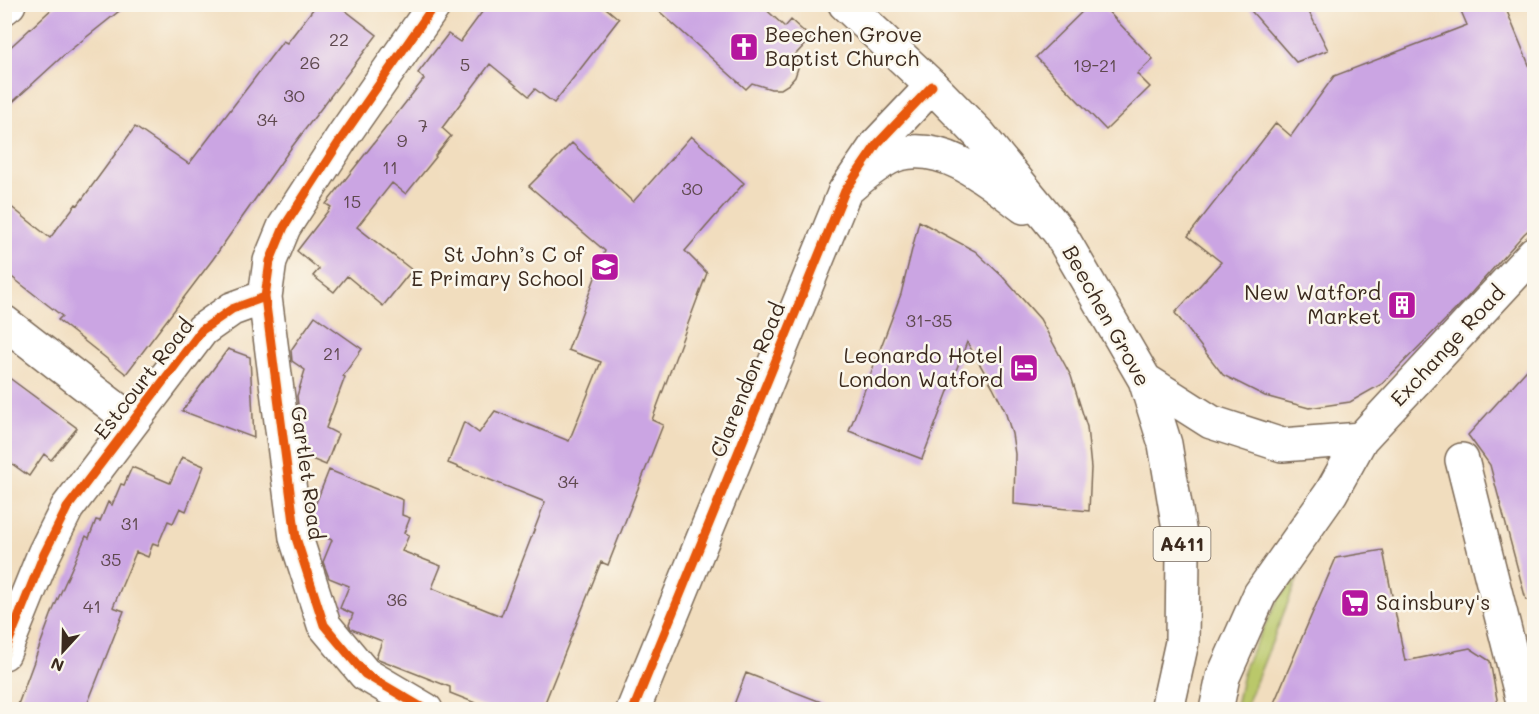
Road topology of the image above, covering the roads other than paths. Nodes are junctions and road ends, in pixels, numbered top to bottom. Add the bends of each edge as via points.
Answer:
1 (9, 4) edge
2 (435, 4) edge
3 (845, 4) edge
4 (4, 8) edge
5 (932, 86) junction
6 (844, 191) junction
7 (1059, 232) junction
8 (1534, 253) edge
9 (265, 297) junction
10 (4, 322) edge
11 (1145, 380) junction
12 (132, 421) junction
13 (1361, 439) junction
14 (1462, 460) dead end
15 (4, 654) edge
16 (426, 710) edge
17 (633, 710) edge
18 (1167, 710) edge
19 (1216, 710) edge
20 (1525, 710) edge

1 - 4 street
2 - 9 street via 284,227 270,261
3 - 5 street, Beechen Grove / A411
5 - 6 street, Clarendon Road via 877,144
5 - 7 street, Beechen Grove / A411 via 979,135
6 - 7 street via 898,154 927,153 952,158
6 - 17 street, Clarendon Road
7 - 11 street, Beechen Grove / A411
8 - 13 street, Exchange Road
9 - 12 street, Estcourt Road via 232,309 202,330
9 - 16 street, Gartlet Road via 296,538 324,625 365,674
10 - 12 street
11 - 13 street, A411 via 1211,422 1282,445
11 - 18 street, Beechen Grove / A411 via 1165,444 1183,553 1182,642
12 - 15 street, Estcourt Road via 67,508
13 - 19 street via 1331,493 1260,594 1223,677
14 - 20 street

